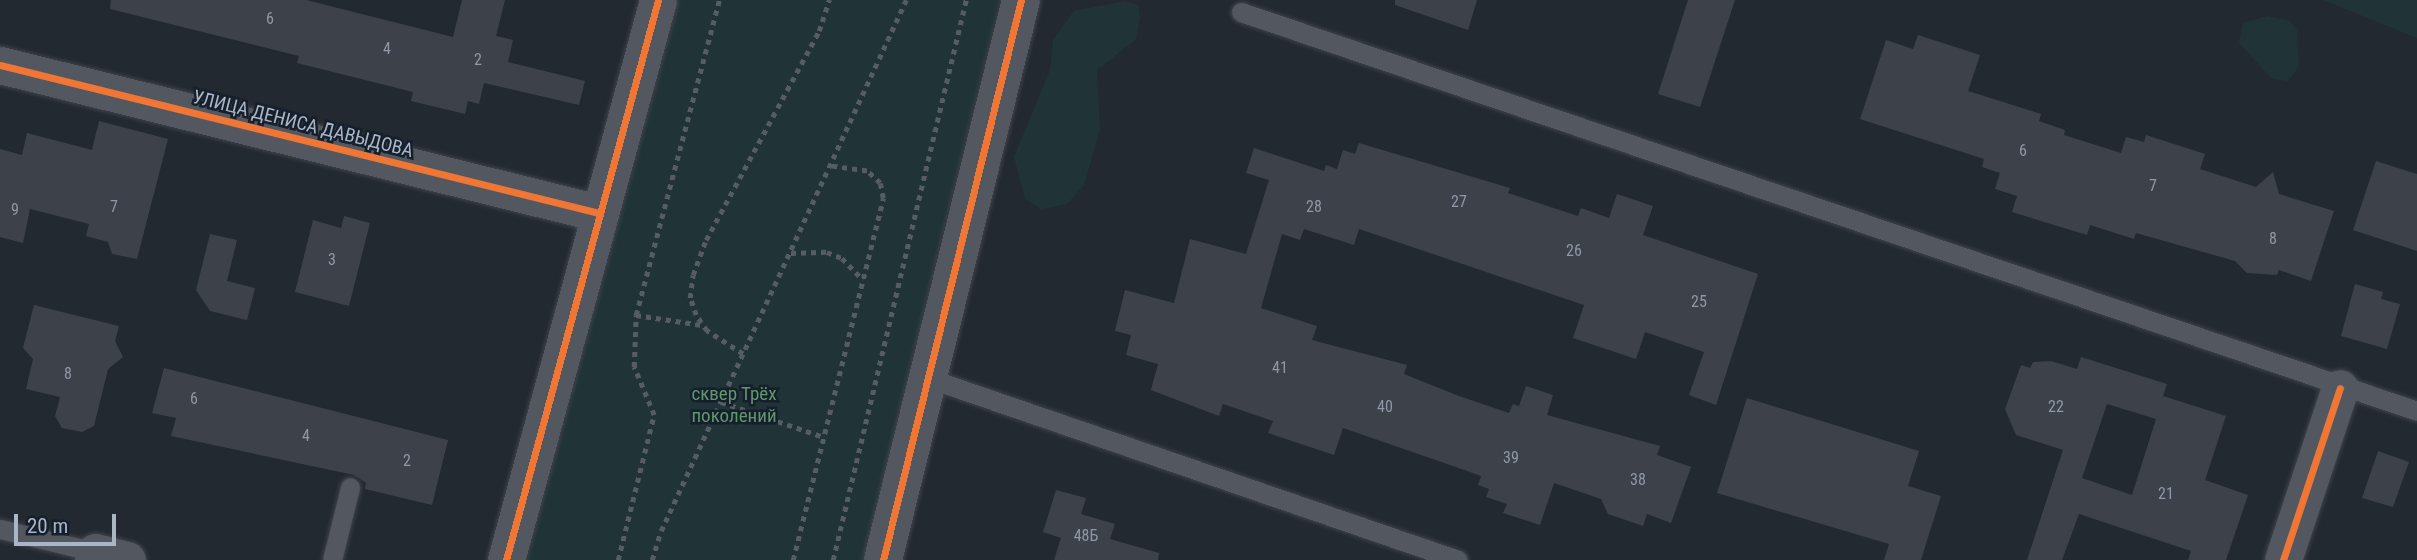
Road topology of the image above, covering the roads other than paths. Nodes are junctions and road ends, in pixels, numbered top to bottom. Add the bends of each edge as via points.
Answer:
1 (658, 0) edge
2 (1021, 0) edge
3 (1241, 12) dead end
4 (0, 65) edge
5 (599, 213) junction
6 (928, 378) junction
7 (2340, 388) junction
8 (2417, 411) edge
9 (350, 487) dead end
10 (0, 529) edge
11 (105, 557) edge
12 (332, 560) edge
13 (506, 560) edge
14 (883, 560) edge
15 (1458, 560) edge
16 (2283, 560) edge

1 - 5 street
2 - 6 street
3 - 7 lane
4 - 5 street, УЛИЦА ДЕНИСА ДАВЫДОВА
5 - 13 street
6 - 14 street
6 - 15 lane
7 - 8 lane
7 - 16 street
9 - 12 lane
10 - 11 lane

